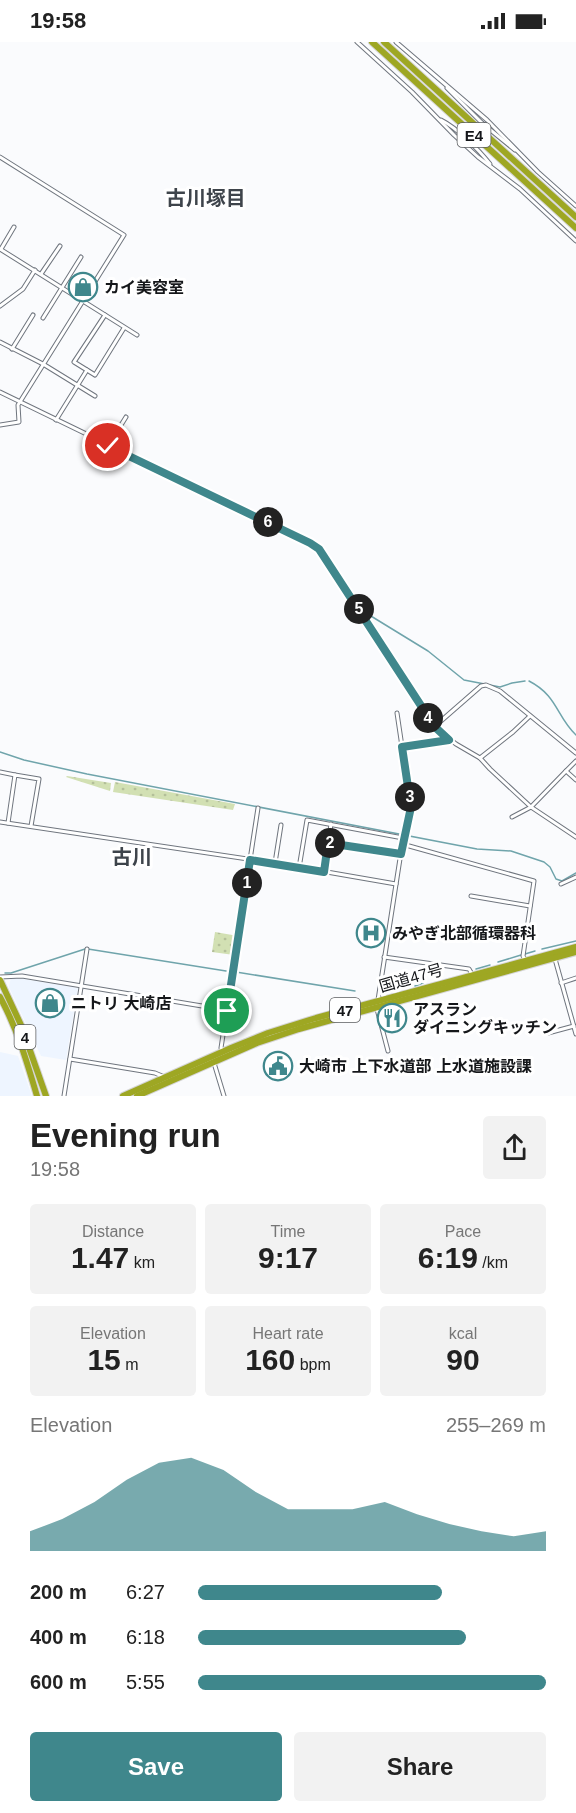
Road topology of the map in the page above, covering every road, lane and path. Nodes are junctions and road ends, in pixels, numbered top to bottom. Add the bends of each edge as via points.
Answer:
1 (357, 42) edge
2 (372, 42) edge
3 (384, 42) edge
4 (396, 42) edge
5 (446, 86) junction
6 (438, 119) junction
7 (520, 153) junction
8 (0, 157) edge
9 (493, 168) junction
10 (576, 206) edge
11 (576, 217) edge
12 (14, 228) dead end
13 (576, 228) edge
14 (576, 241) edge
15 (60, 246) dead end
16 (0, 249) edge
17 (81, 257) dead end
18 (34, 270) junction
19 (41, 274) junction
20 (63, 287) junction
21 (83, 300) junction
22 (0, 306) edge
23 (33, 315) dead end
24 (105, 315) junction
25 (43, 318) dead end
26 (125, 328) junction
27 (137, 335) dead end
28 (0, 342) edge
29 (12, 349) junction
30 (43, 364) junction
31 (87, 370) junction
32 (78, 385) junction
33 (0, 392) edge
34 (95, 396) dead end
35 (20, 401) junction
36 (126, 417) dead end
37 (56, 420) junction
38 (0, 425) edge
39 (108, 446) junction
40 (397, 713) dead end
41 (530, 716) junction
42 (435, 727) junction
43 (449, 740) junction
44 (402, 747) junction
45 (576, 753) edge
46 (480, 758) junction
47 (576, 761) edge
48 (566, 771) junction
49 (0, 772) edge
50 (15, 775) junction
51 (576, 780) edge
52 (531, 807) junction
53 (258, 808) dead end
54 (512, 817) dead end
55 (0, 822) edge
56 (8, 823) junction
57 (331, 824) junction
58 (281, 825) dead end
59 (32, 826) junction
60 (404, 836) junction
61 (576, 837) edge
62 (328, 843) junction
63 (402, 844) junction
64 (401, 854) junction
65 (250, 860) junction
66 (275, 863) junction
67 (299, 868) junction
68 (324, 872) junction
69 (576, 877) edge
70 (396, 884) junction
71 (561, 884) dead end
72 (471, 896) dead end
73 (530, 906) junction
74 (576, 947) edge
75 (87, 949) dead end
76 (576, 952) edge
77 (384, 957) junction
78 (554, 957) junction
79 (525, 960) junction
80 (472, 975) junction
81 (0, 978) edge
82 (576, 978) edge
83 (561, 983) junction
84 (81, 986) junction
85 (0, 997) edge
86 (377, 1004) junction
87 (227, 1011) junction
88 (244, 1013) dead end
89 (574, 1026) junction
90 (548, 1033) dead end
91 (576, 1034) edge
92 (224, 1051) junction
93 (388, 1051) dead end
94 (70, 1059) junction
95 (213, 1062) junction
96 (165, 1078) junction
97 (37, 1096) edge
98 (46, 1096) edge
99 (64, 1096) edge
100 (123, 1096) edge
101 (137, 1096) edge
102 (224, 1096) edge

1 - 6 street
2 - 13 highway, E4
3 - 11 highway, E4
4 - 5 street
5 - 7 street
5 - 7 street via 482,124
6 - 9 street
6 - 9 street via 465,138
7 - 10 street
8 - 21 street via 124,235
9 - 14 street
12 - 16 street
15 - 19 street
16 - 18 street
17 - 20 street
18 - 19 street
18 - 22 street via 23,289
19 - 20 street
20 - 21 street
20 - 25 street
21 - 24 street
21 - 30 street
23 - 29 street
24 - 26 street
24 - 31 street via 74,363
26 - 27 street
26 - 31 street via 95,375
28 - 29 street
29 - 30 street
30 - 32 street
30 - 35 street
31 - 32 street
32 - 34 street
32 - 37 street
33 - 35 street
35 - 37 street
35 - 38 street via 19,422
36 - 39 street
37 - 39 street
39 - 42 street via 319,549
40 - 44 street
41 - 42 street via 496,688 481,686
41 - 45 street
41 - 46 street
42 - 43 street
43 - 44 street
43 - 46 street
44 - 60 street via 411,807
46 - 52 street
47 - 48 street
48 - 51 street
48 - 52 street
49 - 50 street
50 - 56 street
50 - 59 street via 39,779
52 - 54 street
52 - 61 street
53 - 65 street
55 - 56 street
56 - 59 street
57 - 60 street
57 - 62 street
57 - 67 street via 307,820
58 - 66 street
59 - 65 street
60 - 63 street
62 - 64 street
62 - 68 street
63 - 64 street
63 - 73 street via 534,881
64 - 70 street
65 - 66 street
65 - 87 street
66 - 67 street
67 - 68 street
68 - 70 street
69 - 71 street
70 - 77 street
72 - 73 street
73 - 79 street
74 - 79 highway, 国道47号 / 47
75 - 84 street
76 - 78 highway, 国道47号 / 47
77 - 80 street via 469,969
77 - 86 street
78 - 83 street
78 - 86 highway, 国道47号 / 47
79 - 80 highway, 国道47号 / 47
80 - 86 highway, 国道47号 / 47
81 - 84 street via 22,976
81 - 98 highway, 4
82 - 83 street
83 - 89 street
84 - 87 street
84 - 94 street
85 - 97 highway, 4
86 - 92 highway, 国道47号 / 47 via 268,1033
86 - 93 street
86 - 95 highway, 国道47号 / 47
87 - 88 street
87 - 92 street via 221,1048
89 - 90 street
89 - 91 street
92 - 96 highway, 国道47号 / 47
94 - 96 street
94 - 99 street
95 - 101 highway, 国道47号 / 47
95 - 102 street
96 - 100 highway, 国道47号 / 47

